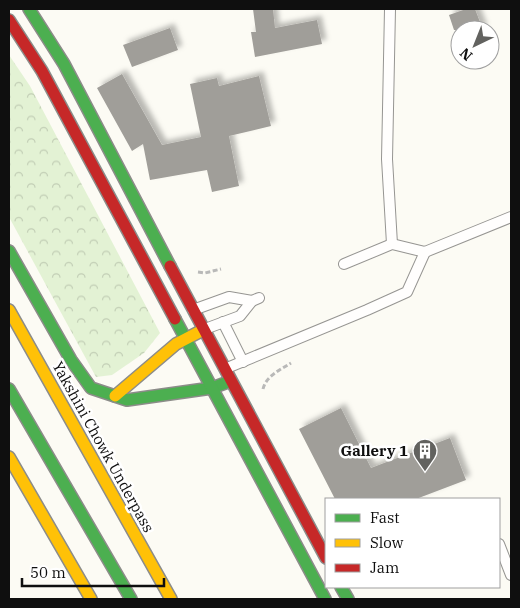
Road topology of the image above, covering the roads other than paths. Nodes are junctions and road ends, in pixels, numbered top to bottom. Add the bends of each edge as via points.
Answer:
1 (29, 9) edge
2 (390, 9) edge
3 (9, 20) edge
4 (511, 217) edge
5 (392, 244) junction
6 (9, 250) edge
7 (425, 252) junction
8 (344, 264) dead end
9 (9, 310) edge
10 (194, 310) junction
11 (175, 319) junction
12 (223, 322) junction
13 (204, 330) junction
14 (185, 339) junction
15 (243, 362) junction
16 (226, 369) junction
17 (206, 377) junction
18 (232, 380) junction
19 (212, 388) junction
20 (9, 389) edge
21 (115, 396) junction
22 (9, 457) edge
23 (500, 547) edge
24 (325, 556) edge
25 (511, 576) edge
26 (91, 599) edge
27 (131, 599) edge
28 (172, 599) edge
29 (325, 599) edge

1 - 10 street via 64,64
2 - 5 lane via 387,159
3 - 11 street via 42,71
4 - 7 lane
5 - 7 lane
5 - 8 lane
6 - 21 street via 71,360 91,388
7 - 15 lane via 407,292
9 - 28 street, Yakshini Chowk Underpass
10 - 11 lane
10 - 12 lane via 229,297 255,299 240,316
10 - 13 street
11 - 14 street
12 - 13 lane
12 - 15 lane
13 - 14 street
13 - 16 street
14 - 17 street
14 - 21 street
15 - 16 lane
16 - 17 lane
16 - 18 street
17 - 19 street
18 - 19 street
18 - 24 street
19 - 21 street via 127,400
19 - 29 street
20 - 27 street
22 - 26 street
23 - 25 lane

